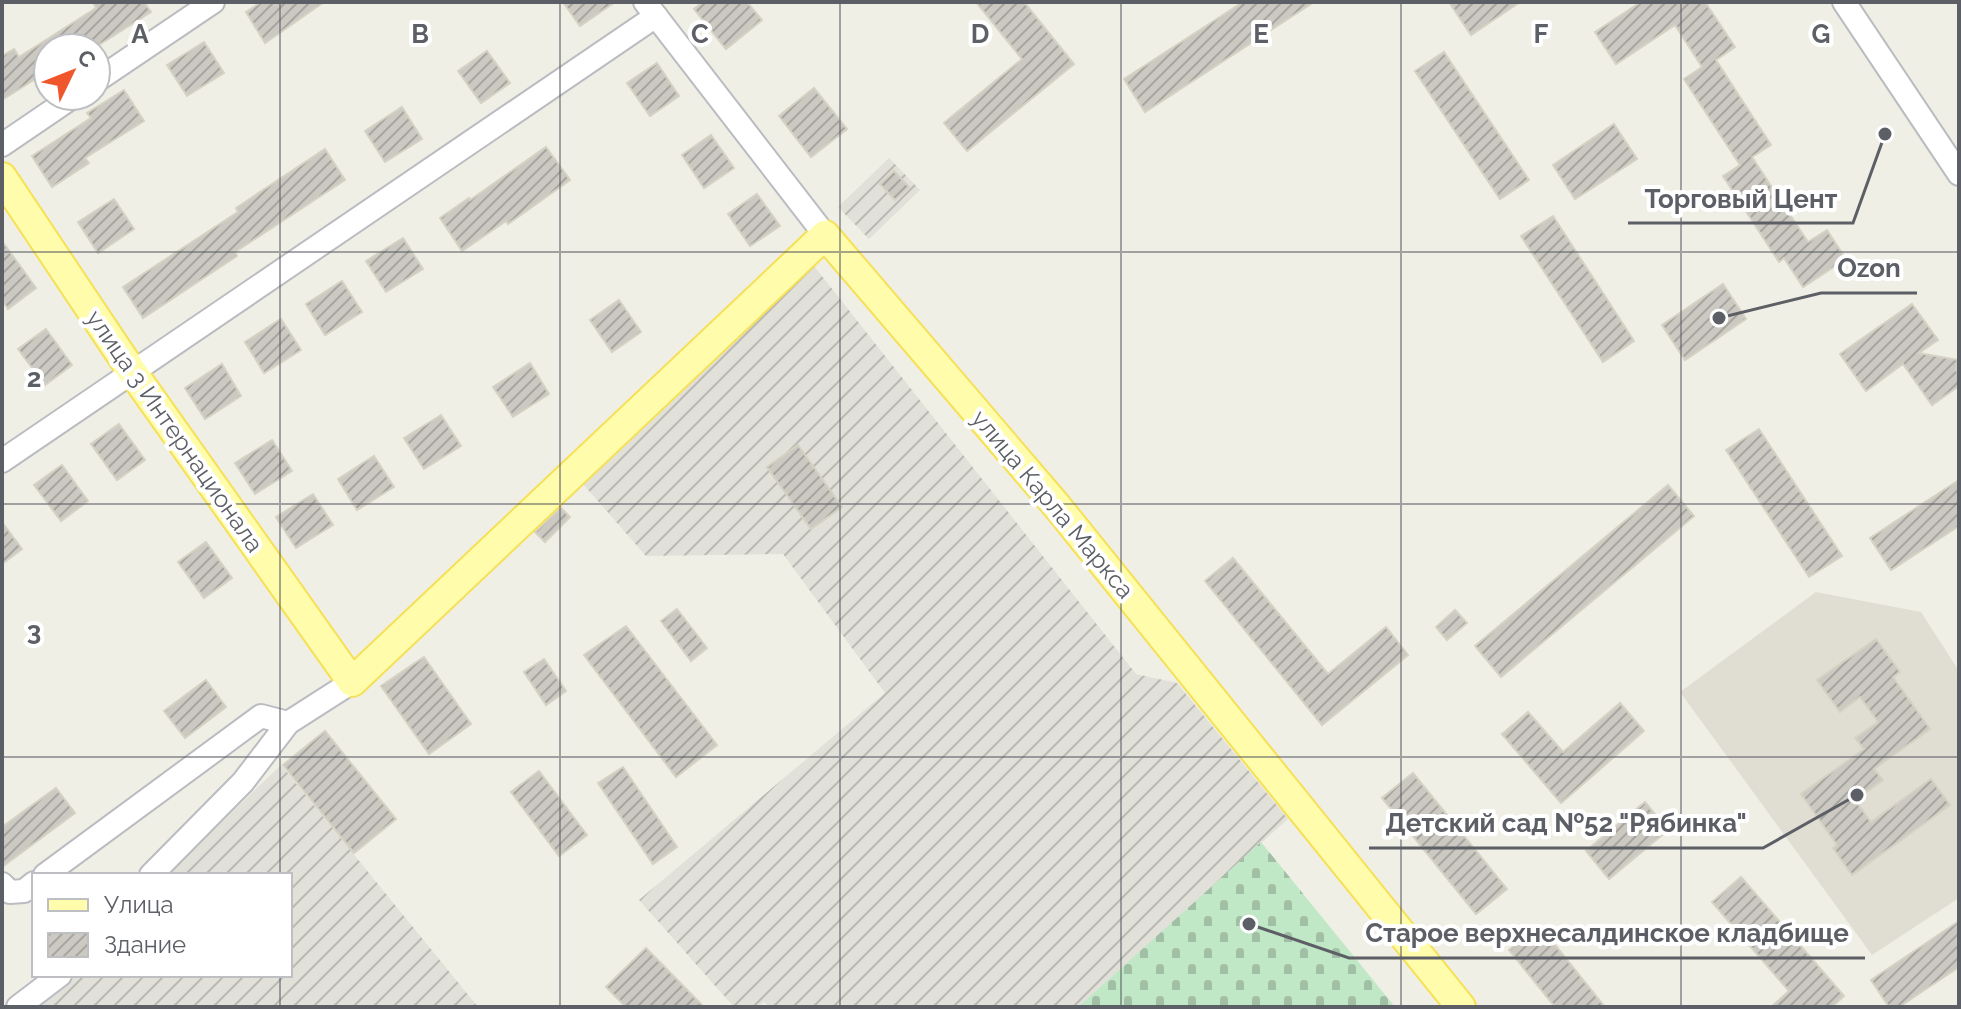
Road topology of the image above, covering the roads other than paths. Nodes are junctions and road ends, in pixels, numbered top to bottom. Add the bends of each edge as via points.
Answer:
1 (213, 2) edge
2 (1844, 2) edge
3 (651, 9) edge
4 (112, 70) edge
5 (50, 112) edge
6 (2, 145) edge
7 (1959, 174) edge
8 (2, 177) edge
9 (825, 235) junction
10 (133, 373) junction
11 (2, 461) edge
12 (352, 682) junction
13 (288, 723) junction
14 (48, 873) edge
15 (153, 873) edge
16 (2, 884) edge
17 (32, 885) edge
18 (57, 977) edge
19 (18, 1007) edge
20 (1461, 1007) edge

1 - 4 street
2 - 7 street
3 - 9 street, улица Карла Маркса
3 - 10 street
5 - 6 street
8 - 10 main road, улица 3 Интернационала
9 - 12 main road
9 - 20 main road, улица Карла Маркса via 1056,505
10 - 11 street
10 - 12 main road, улица 3 Интернационала
12 - 13 street
13 - 14 street via 261,716
13 - 15 street via 243,782
16 - 17 street via 10,892
18 - 19 street

